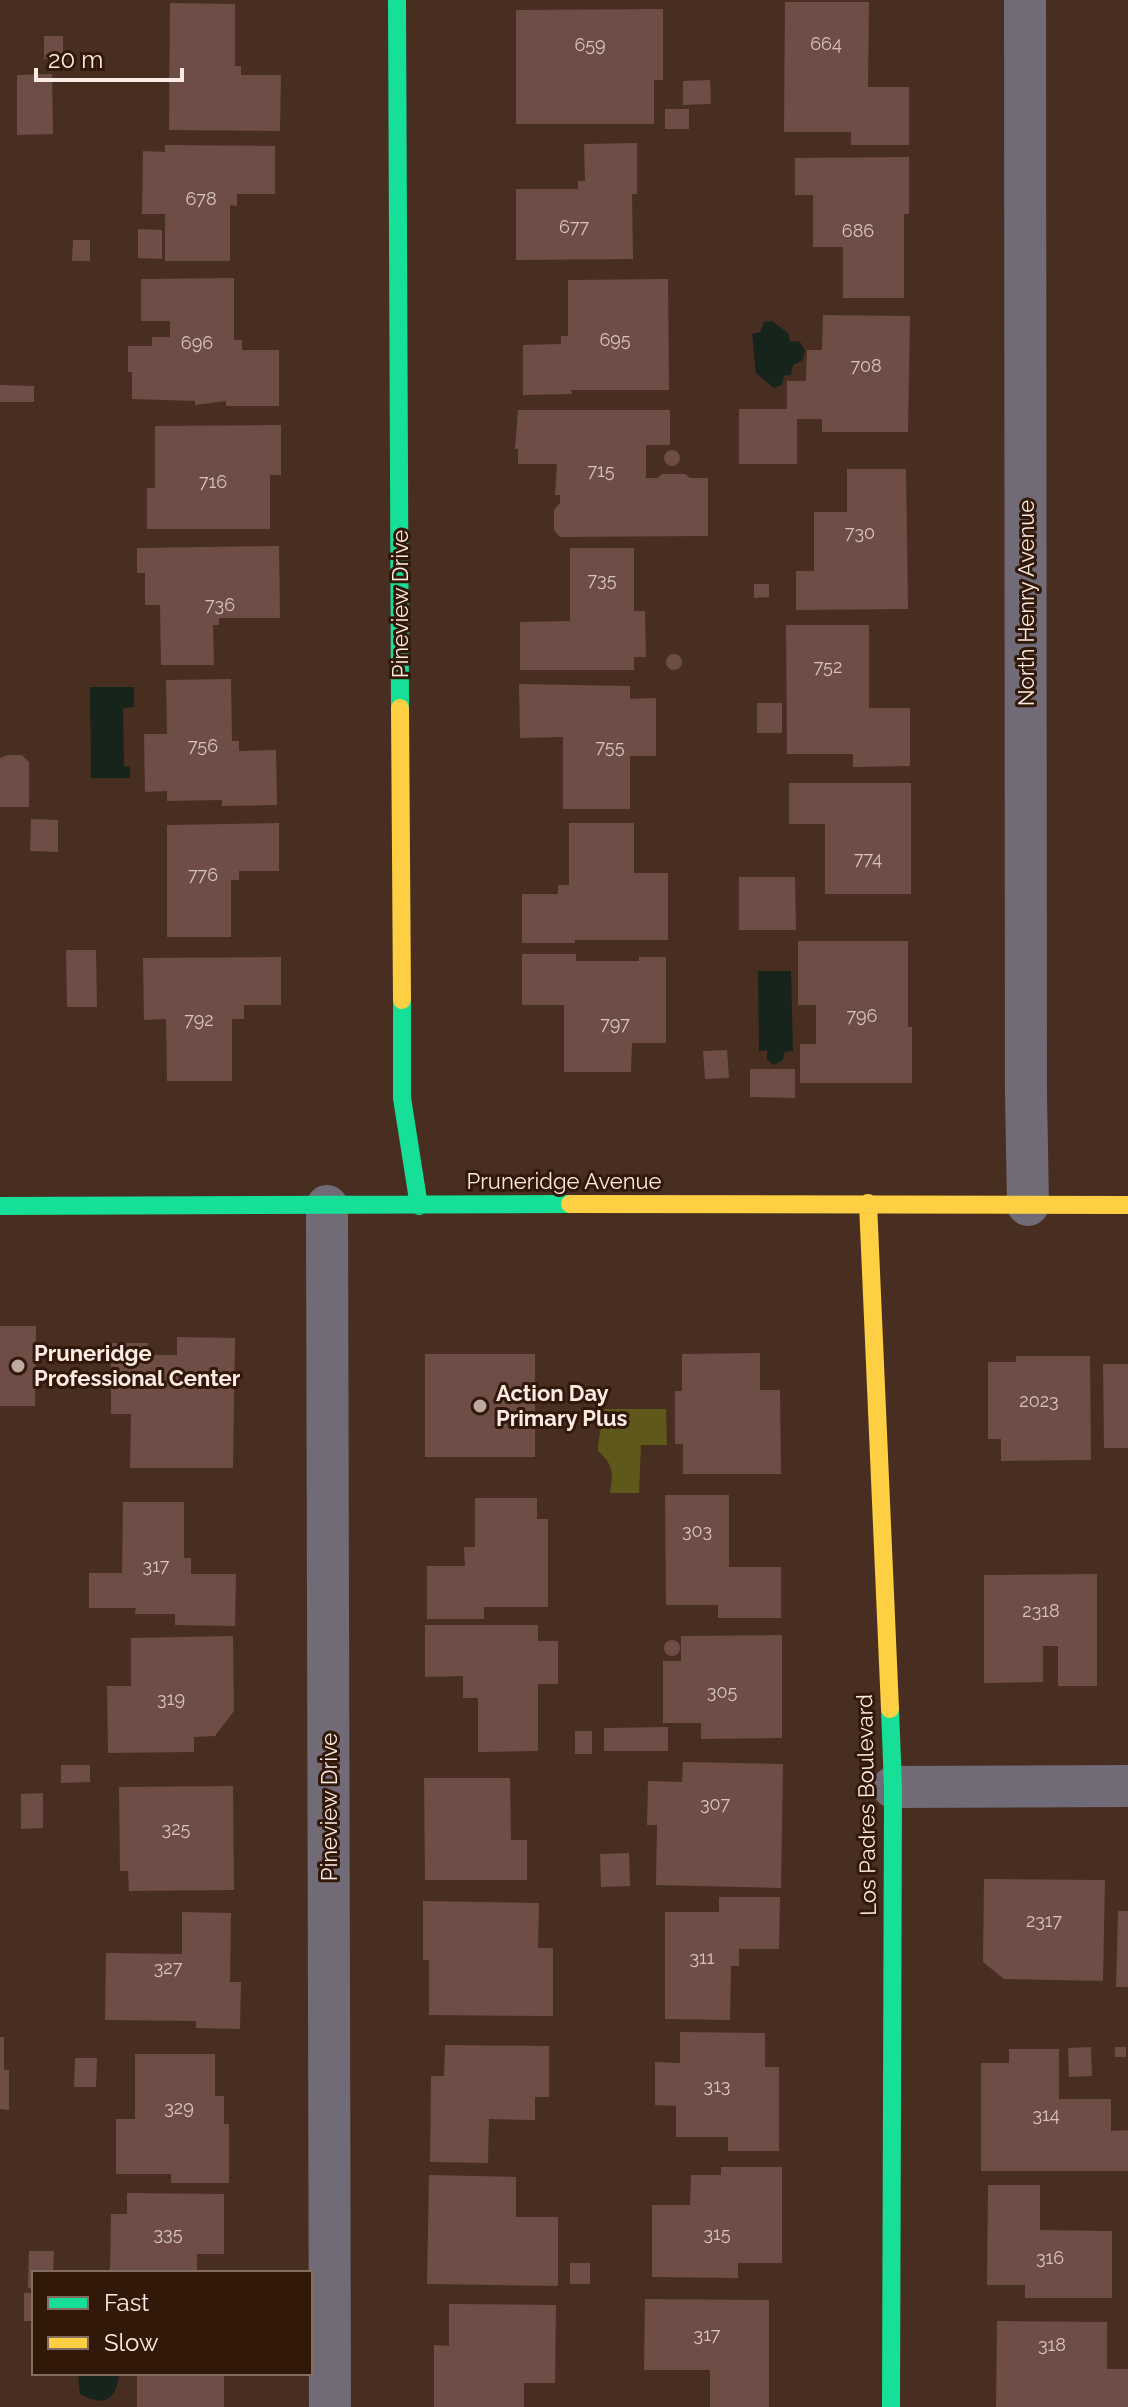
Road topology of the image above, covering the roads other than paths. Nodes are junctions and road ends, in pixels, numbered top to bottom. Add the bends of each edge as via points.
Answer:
1 (397, 0) edge
2 (1025, 0) edge
3 (868, 1203) junction
4 (1028, 1205) junction
5 (1128, 1205) edge
6 (0, 1206) edge
7 (327, 1206) junction
8 (419, 1206) junction
9 (1128, 1786) edge
10 (893, 1787) junction
11 (330, 2407) edge
12 (891, 2407) edge

1 - 8 street, Pineview Drive via 402,1098
2 - 4 street, North Henry Avenue
3 - 4 street, Pruneridge Avenue
3 - 8 street, Pruneridge Avenue
3 - 10 street, Los Padres Boulevard
4 - 5 street, Pruneridge Avenue
6 - 7 street, Pruneridge Avenue
7 - 8 street, Pruneridge Avenue
7 - 11 street, Pineview Drive
9 - 10 street
10 - 12 street, Los Padres Boulevard

